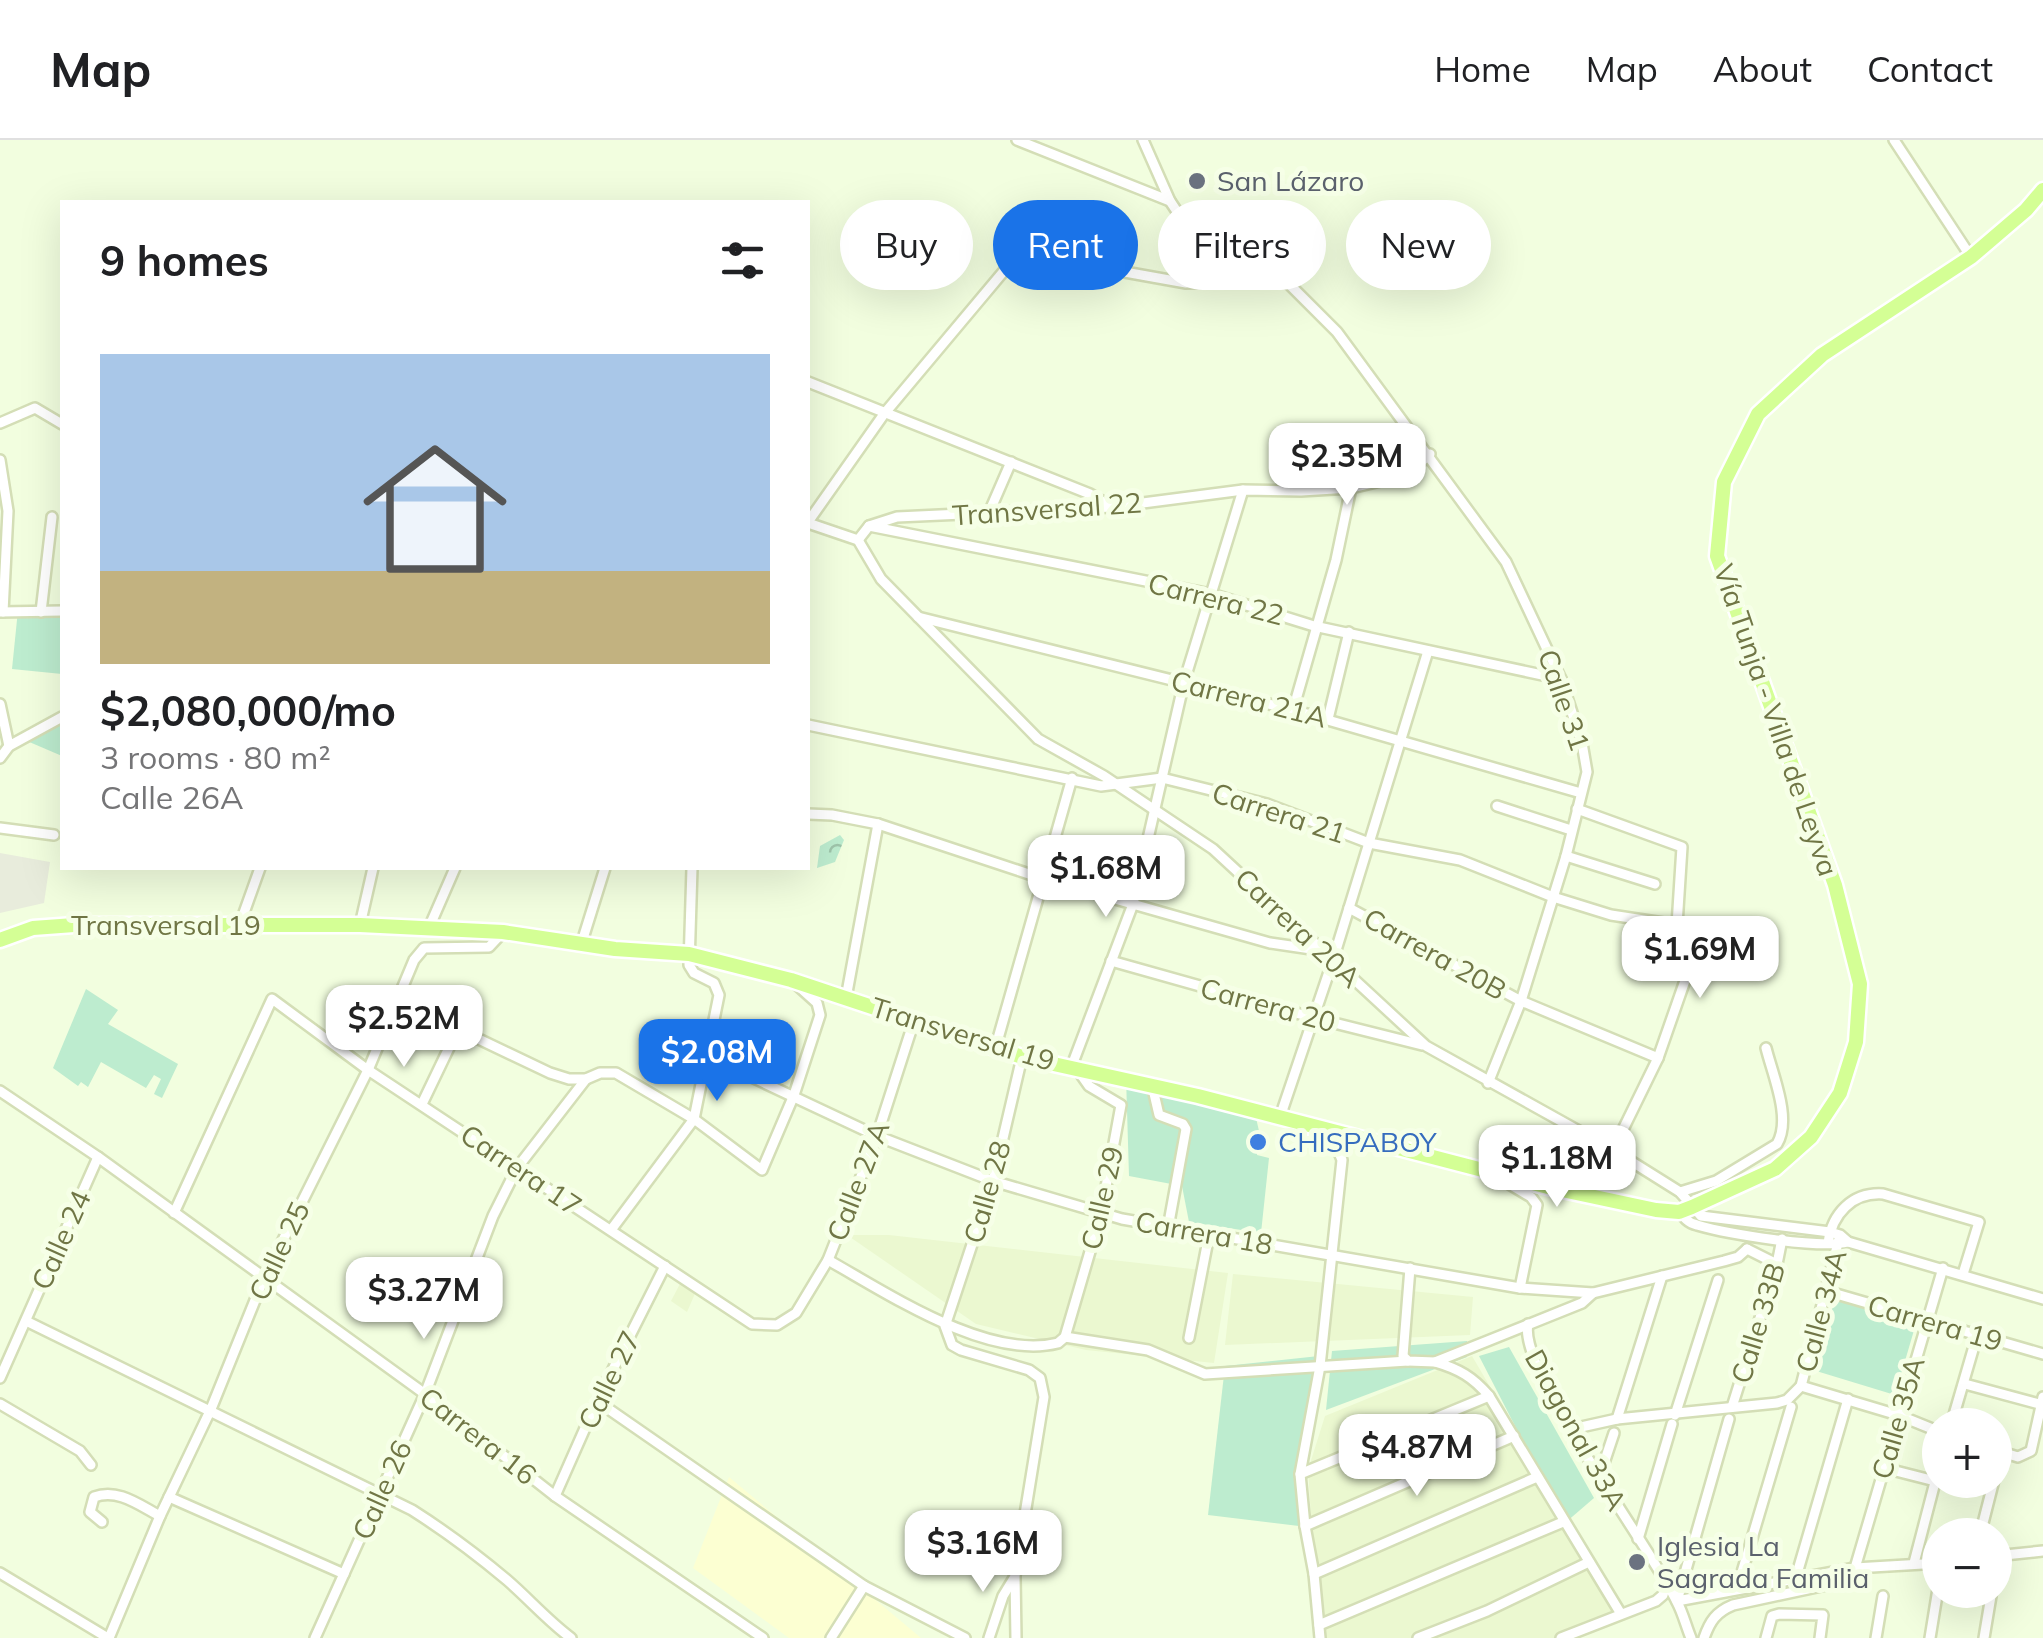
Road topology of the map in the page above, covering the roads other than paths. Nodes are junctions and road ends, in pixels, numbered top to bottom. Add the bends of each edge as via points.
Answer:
1 (1018, 140) edge
2 (1143, 140) edge
3 (1894, 140) edge
4 (2043, 190) edge
5 (1168, 200) edge
6 (1170, 200) edge
7 (1971, 258) junction
8 (1158, 277) edge
9 (1295, 290) edge
10 (810, 383) edge
11 (884, 414) junction
12 (0, 423) edge
13 (60, 423) edge
14 (1430, 454) junction
15 (0, 460) edge
16 (1011, 462) junction
17 (1351, 488) junction
18 (1243, 490) junction
19 (1112, 507) junction
20 (988, 515) junction
21 (52, 517) dead end
22 (810, 520) edge
23 (810, 524) edge
24 (869, 526) junction
25 (858, 540) junction
26 (1211, 594) junction
27 (60, 611) edge
28 (2, 612) edge
29 (41, 612) junction
30 (915, 616) junction
31 (1314, 626) junction
32 (1349, 632) junction
33 (1428, 651) junction
34 (1561, 679) junction
35 (1184, 682) junction
36 (0, 704) edge
37 (1293, 710) junction
38 (60, 718) edge
39 (1328, 719) junction
40 (810, 725) edge
41 (1400, 739) junction
42 (10, 746) junction
43 (0, 758) edge
44 (1072, 778) junction
45 (1162, 778) junction
46 (1115, 784) junction
47 (1581, 793) junction
48 (1497, 806) dead end
49 (1154, 810) junction
50 (1576, 810) junction
51 (810, 814) edge
52 (878, 824) junction
53 (0, 828) edge
54 (1571, 830) junction
55 (54, 834) dead end
56 (1369, 843) junction
57 (1566, 856) junction
58 (259, 870) edge
59 (373, 870) edge
60 (454, 870) edge
61 (604, 870) edge
62 (692, 870) edge
63 (1041, 878) junction
64 (1655, 884) dead end
65 (1553, 897) junction
66 (1133, 904) junction
67 (1349, 908) junction
68 (240, 924) junction
69 (360, 925) junction
70 (1677, 925) junction
71 (1746, 927) dead end
72 (1703, 929) junction
73 (428, 930) junction
74 (503, 932) junction
75 (0, 940) edge
76 (580, 945) junction
77 (1318, 950) junction
78 (689, 954) junction
79 (1333, 960) junction
80 (1112, 961) junction
81 (791, 980) junction
82 (846, 998) junction
83 (397, 1000) junction
84 (1522, 1002) junction
85 (1314, 1018) junction
86 (914, 1021) junction
87 (458, 1029) junction
88 (1426, 1046) junction
89 (1766, 1048) dead end
90 (995, 1049) junction
91 (1022, 1056) junction
92 (708, 1057) junction
93 (1658, 1058) junction
94 (1074, 1069) junction
95 (368, 1070) junction
96 (586, 1079) junction
97 (1488, 1082) junction
98 (1152, 1086) junction
99 (0, 1091) edge
100 (794, 1096) junction
101 (422, 1104) junction
102 (1280, 1117) junction
103 (694, 1119) junction
104 (1308, 1125) junction
105 (877, 1136) junction
106 (1613, 1150) junction
107 (98, 1157) junction
108 (516, 1168) junction
109 (1488, 1172) junction
110 (992, 1181) junction
111 (1683, 1202) junction
112 (174, 1213) junction
113 (1102, 1214) junction
114 (1168, 1228) junction
115 (611, 1230) junction
116 (1209, 1234) junction
117 (1750, 1234) junction
118 (1782, 1239) junction
119 (1837, 1239) junction
120 (1747, 1248) junction
121 (1332, 1256) junction
122 (828, 1260) junction
123 (1778, 1264) junction
124 (665, 1266) junction
125 (1410, 1268) junction
126 (1943, 1268) junction
127 (1963, 1274) junction
128 (1662, 1276) junction
129 (264, 1278) junction
130 (1718, 1280) dead end
131 (1520, 1288) junction
132 (1826, 1291) junction
133 (1594, 1293) junction
134 (2043, 1299) edge
135 (1926, 1320) junction
136 (26, 1321) junction
137 (1528, 1324) junction
138 (777, 1326) joint
139 (945, 1326) junction
140 (1977, 1336) junction
141 (1189, 1338) dead end
142 (1061, 1340) junction
143 (2043, 1354) edge
144 (1406, 1358) junction
145 (1435, 1362) junction
146 (1320, 1366) junction
147 (0, 1378) edge
148 (1965, 1384) junction
149 (1801, 1386) junction
150 (426, 1394) junction
151 (1489, 1396) junction
152 (1848, 1399) junction
153 (597, 1400) junction
154 (2042, 1402) edge
155 (0, 1404) edge
156 (1732, 1407) junction
157 (1791, 1407) dead end
158 (1957, 1408) edge
159 (211, 1409) junction
160 (1898, 1415) junction
161 (1617, 1420) junction
162 (1674, 1420) junction
163 (1729, 1420) dead end
164 (1922, 1425) edge
165 (1572, 1429) junction
166 (1614, 1433) dead end
167 (1514, 1436) junction
168 (2012, 1455) edge
169 (91, 1465) dead end
170 (1884, 1468) junction
171 (1300, 1474) junction
172 (1922, 1477) edge
173 (1537, 1478) junction
174 (1599, 1478) junction
175 (380, 1493) junction
176 (555, 1496) junction
177 (169, 1497) junction
178 (1930, 1498) edge
179 (160, 1516) junction
180 (102, 1522) dead end
181 (1563, 1522) junction
182 (1305, 1526) junction
183 (1638, 1539) junction
184 (2043, 1551) edge
185 (2012, 1554) edge
186 (1589, 1562) junction
187 (1914, 1563) junction
188 (1922, 1563) edge
189 (1856, 1568) junction
190 (0, 1573) edge
191 (344, 1574) junction
192 (1314, 1574) junction
193 (1016, 1576) junction
194 (1796, 1577) junction
195 (1666, 1584) junction
196 (864, 1586) junction
197 (1737, 1589) junction
198 (1883, 1596) dead end
199 (1677, 1601) junction
200 (1935, 1608) edge
201 (1989, 1608) edge
202 (1621, 1614) junction
203 (1319, 1625) junction
204 (1565, 1637) edge
205 (109, 1638) edge
206 (315, 1638) edge
207 (570, 1638) edge
208 (763, 1638) edge
209 (831, 1638) edge
210 (965, 1638) edge
211 (989, 1638) edge
212 (1016, 1638) edge
213 (1320, 1638) edge
214 (1418, 1638) edge
215 (1691, 1638) edge
216 (1704, 1638) edge
217 (1766, 1638) edge
218 (1820, 1638) edge
219 (1876, 1638) edge
220 (1930, 1638) edge
221 (1984, 1638) edge

1 - 5 street
2 - 6 street
3 - 7 street
4 - 7 main road, Vía Tunja - Villa de Leyva
7 - 111 main road, Vía Tunja - Villa de Leyva via 1822,355 1758,414 1724,482 1717,556 1835,885 1860,984 1856,1042 1840,1093 1811,1137 1775,1169
8 - 11 street via 1019,253
9 - 14 street, Calle 31 via 1337,332
10 - 11 street
11 - 16 street
11 - 22 street
12 - 13 street via 35,408
14 - 17 street, Transversal 22 via 1406,474
14 - 34 street, Calle 31 via 1506,562
15 - 28 street via 8,510
16 - 19 street
16 - 20 street
17 - 18 street, Transversal 22
17 - 31 street
18 - 19 street, Transversal 22
18 - 26 street
19 - 20 street, Transversal 22
20 - 24 street, Transversal 22 via 897,516
21 - 29 street
23 - 25 street
24 - 25 street
24 - 26 street, Carrera 22
25 - 30 street, Carrera 20A
26 - 31 street, Carrera 22
26 - 35 street
27 - 29 street
28 - 29 street
30 - 35 street, Carrera 21A
30 - 46 street, Carrera 20A via 1038,739
31 - 32 street, Carrera 22
31 - 37 street
32 - 33 street, Carrera 22
32 - 39 street
33 - 34 street, Carrera 22
33 - 41 street
34 - 47 street, Calle 31 via 1582,742 1587,772
35 - 37 street, Carrera 21A
35 - 45 street
36 - 42 street
37 - 39 street, Carrera 21A
38 - 42 street
39 - 41 street, Carrera 21A
40 - 44 street, Carrera 21
41 - 47 street, Carrera 21A
41 - 56 street
42 - 43 street
44 - 46 street, Carrera 21
44 - 63 street
45 - 46 street, Carrera 21
45 - 49 street
45 - 56 street, Carrera 21 via 1267,804
46 - 49 street, Carrera 20A
47 - 50 street, Calle 31
48 - 54 street
49 - 66 street
49 - 77 street, Carrera 20A via 1213,850
50 - 54 street, Calle 31
50 - 70 street via 1682,847
51 - 52 street
52 - 63 street
52 - 82 street
53 - 55 street
54 - 57 street, Calle 31
56 - 65 street, Carrera 21 via 1460,860
56 - 67 street
57 - 64 street
57 - 65 street, Calle 31
58 - 68 street
59 - 69 street
60 - 73 street
61 - 76 street
62 - 78 street
63 - 66 street
63 - 90 street
65 - 70 street, Carrera 21
65 - 84 street, Calle 31
66 - 77 street
66 - 80 street
67 - 79 street
67 - 84 street, Carrera 20B
68 - 69 main road, Transversal 19
68 - 75 main road, Transversal 19 via 53,926
69 - 73 main road, Transversal 19
70 - 72 street, Carrera 21
71 - 72 street, Carrera 21
72 - 93 street
73 - 74 main road, Transversal 19
74 - 76 main road, Transversal 19
74 - 83 street, Calle 25 via 489,947 424,948
76 - 78 main road, Transversal 19
77 - 79 street, Carrera 20A
78 - 81 main road, Transversal 19
78 - 92 street via 694,973 719,989
79 - 85 street
79 - 88 street, Carrera 20A
80 - 85 street, Carrera 20
80 - 94 street
81 - 82 main road, Transversal 19
81 - 100 street via 817,1003 820,1015
82 - 86 main road, Transversal 19
83 - 87 street
83 - 95 street, Calle 25
84 - 93 street
84 - 97 street, Calle 31
85 - 88 street, Carrera 20
85 - 102 street
86 - 90 main road, Transversal 19
86 - 105 street, Calle 27A
87 - 96 street via 550,1073
87 - 101 street
88 - 97 street, Carrera 20A
89 - 111 street via 1784,1122 1777,1144
90 - 91 main road, Transversal 19
91 - 94 main road, Transversal 19
91 - 110 street, Calle 28
92 - 100 street, Carrera 18
92 - 103 street
93 - 106 street
94 - 98 main road, Transversal 19
94 - 113 street, Calle 29 via 1121,1105
95 - 101 street, Carrera 17
95 - 112 street, Carrera 17 via 272,998
95 - 129 street, Calle 25
96 - 103 street via 616,1073
96 - 108 street, Calle 26
97 - 106 street, Carrera 20A
98 - 102 main road, Transversal 19
98 - 114 street via 1159,1115 1186,1128
99 - 107 street, Carrera 16
100 - 103 street via 762,1170
100 - 105 street, Carrera 18
101 - 108 street, Carrera 17
102 - 104 main road, Transversal 19
103 - 115 street
104 - 109 main road, Transversal 19
104 - 121 street via 1310,1140 1341,1154
105 - 110 street, Carrera 18
105 - 122 street, Calle 27A
106 - 111 street, Carrera 20A
107 - 112 street, Carrera 16
107 - 136 street, Calle 24
108 - 115 street, Carrera 17
108 - 150 street, Calle 26
109 - 111 main road, Transversal 19 via 1656,1210
109 - 131 street via 1537,1205
110 - 113 street, Carrera 18
110 - 139 street, Calle 28
111 - 117 street via 1694,1225
111 - 119 street via 1712,1219
112 - 129 street, Carrera 16
113 - 114 street, Carrera 18
113 - 142 street, Calle 29
114 - 116 street, Carrera 18
115 - 124 street, Carrera 17
116 - 121 street, Carrera 18
116 - 141 street
117 - 118 street
117 - 120 street
118 - 119 street
118 - 123 street, Calle 33B
119 - 126 street
119 - 127 street via 1835,1219 1854,1200 1883,1194 1979,1222
119 - 132 street, Calle 34A
120 - 123 street
120 - 128 street, Carrera 18 via 1738,1257
121 - 125 street, Carrera 18
121 - 146 street
122 - 138 street, Calle 27A via 796,1313
122 - 139 street
123 - 156 street, Calle 33B
124 - 138 street, Carrera 17 via 752,1324
124 - 153 street, Calle 27
125 - 131 street, Carrera 18
125 - 144 street
126 - 127 street
126 - 135 street, Calle 35A
127 - 134 street
128 - 133 street, Carrera 18
128 - 161 street
129 - 150 street, Carrera 16
129 - 159 street, Calle 25
130 - 162 street
131 - 133 street, Carrera 18
132 - 135 street, Carrera 19
132 - 149 street, Calle 34A
133 - 137 street
135 - 140 street, Carrera 19
135 - 160 street, Calle 35A
136 - 147 street, Calle 24
136 - 159 street
137 - 145 street
137 - 165 street, Diagonal 33A via 1528,1349
139 - 142 street via 1008,1342
139 - 193 street via 961,1350 1040,1378 1044,1397
140 - 143 street, Carrera 19
140 - 148 street, Calle 35A
142 - 146 street via 1148,1350 1205,1374
144 - 145 street
144 - 146 street
145 - 151 street, Diagonal 33A via 1475,1379
146 - 171 street
148 - 154 street
148 - 158 street, Calle 35A
149 - 152 street
149 - 156 street via 1777,1404
150 - 175 street, Calle 26
150 - 176 street, Carrera 16
151 - 167 street, Diagonal 33A
151 - 171 street
152 - 160 street
152 - 194 street
153 - 176 street, Calle 27
153 - 196 street
154 - 168 street via 2031,1451
155 - 169 street via 80,1451
156 - 162 street
157 - 197 street, Calle 34A
159 - 175 street
159 - 177 street, Calle 25
160 - 164 street
160 - 170 street, Calle 35A
161 - 162 street
161 - 165 street
162 - 183 street
163 - 199 street, Calle 33B
165 - 174 street, Diagonal 33A
166 - 174 street
167 - 173 street, Diagonal 33A
167 - 182 street
170 - 172 street
170 - 189 street, Calle 35A
171 - 182 street
173 - 181 street, Diagonal 33A
173 - 192 street
174 - 183 street, Diagonal 33A
175 - 191 street, Calle 26
175 - 207 street via 456,1538
176 - 208 street, Carrera 16
177 - 179 street, Calle 25
177 - 191 street
178 - 187 street, Calle 35A
179 - 180 street via 122,1496 101,1494 90,1507
179 - 205 street, Calle 25
181 - 186 street, Diagonal 33A
181 - 203 street
182 - 192 street
183 - 195 street, Diagonal 33A
184 - 185 street
186 - 202 street, Diagonal 33A
186 - 214 street
187 - 188 street
187 - 189 street
189 - 194 street
189 - 216 street via 1831,1584 1733,1604 1711,1620
190 - 205 street
191 - 206 street, Calle 26
192 - 203 street
193 - 211 street
193 - 212 street
194 - 197 street
195 - 199 street, Diagonal 33A
195 - 202 street via 1656,1601
196 - 209 street
196 - 210 street
197 - 199 street
198 - 219 street
199 - 215 street, Diagonal 33A
200 - 220 street
201 - 221 street
202 - 204 street
203 - 213 street
217 - 218 street via 1772,1616 1823,1615

